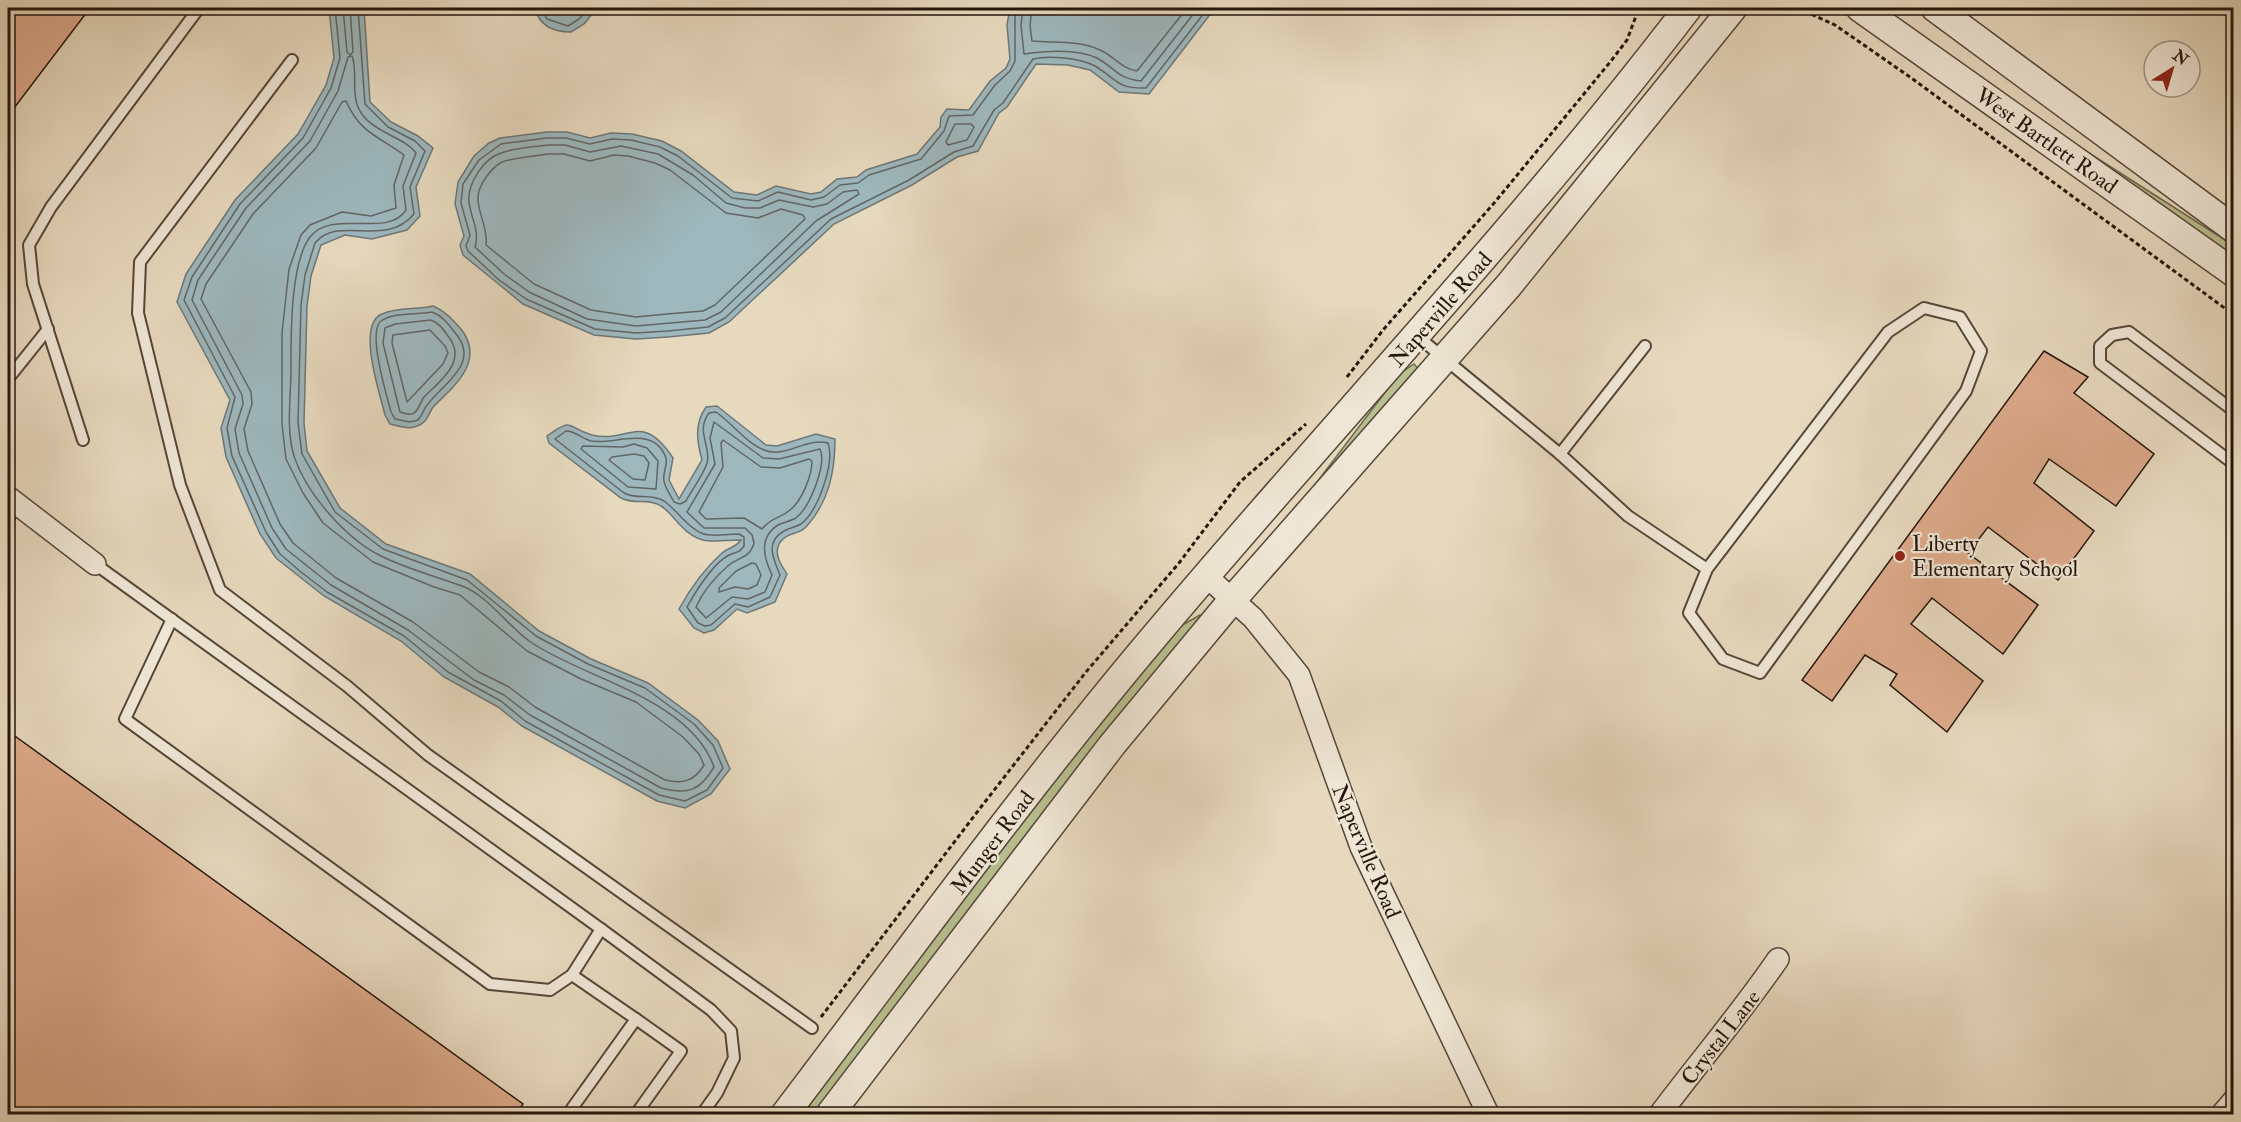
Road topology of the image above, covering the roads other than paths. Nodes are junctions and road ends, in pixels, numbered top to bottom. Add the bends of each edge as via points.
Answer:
1 (199, 8) edge
2 (1688, 8) edge
3 (1733, 8) edge
4 (1860, 8) edge
5 (1935, 8) edge
6 (292, 60) dead end
7 (2234, 229) edge
8 (2234, 273) edge
9 (48, 329) junction
10 (1417, 336) junction
11 (1645, 346) dead end
12 (1444, 359) junction
13 (8, 379) edge
14 (2234, 411) edge
15 (83, 440) dead end
16 (1560, 454) junction
17 (2234, 464) edge
18 (10, 507) edge
19 (95, 564) joint
20 (1707, 568) junction
21 (1206, 576) junction
22 (1233, 599) junction
23 (172, 619) junction
24 (602, 929) junction
25 (1778, 959) dead end
26 (572, 975) junction
27 (636, 1019) junction
28 (812, 1028) dead end
29 (2234, 1100) edge
30 (568, 1114) edge
31 (636, 1114) edge
32 (702, 1114) edge
33 (785, 1114) edge
34 (830, 1114) edge
35 (1488, 1114) edge
36 (1660, 1114) edge
37 (2222, 1114) edge

1 - 9 lane via 51,207 29,244 33,284
2 - 10 street, Naperville Road via 1570,156
3 - 12 street, Naperville Road via 1576,205
4 - 8 street, West Bartlett Road
5 - 7 street, West Bartlett Road
6 - 28 lane via 140,262 138,313 180,485 220,591 428,754
9 - 13 lane
9 - 15 lane
10 - 12 lane
10 - 21 street, Naperville Road
11 - 16 lane
12 - 16 lane
12 - 22 street, Naperville Road
14 - 17 lane via 2129,332 2112,335 2100,346 2100,363
16 - 20 lane via 1628,516
18 - 19 street
19 - 23 lane
20 - 20 lane via 1888,332 1924,308 1960,317 1981,351 1966,391 1760,673 1723,658 1689,614
21 - 22 street, Naperville Road
21 - 33 street, Munger Road via 1040,779
22 - 34 street, Munger Road via 1105,754
22 - 35 street, Naperville Road via 1299,675 1361,847
23 - 24 lane
23 - 26 lane via 124,719 490,984 550,990
24 - 26 lane
24 - 32 lane via 711,1010 730,1031 734,1058
25 - 36 street, Crystal Lane via 1739,1017
26 - 27 lane
27 - 30 lane
27 - 31 lane via 681,1051
29 - 37 street

